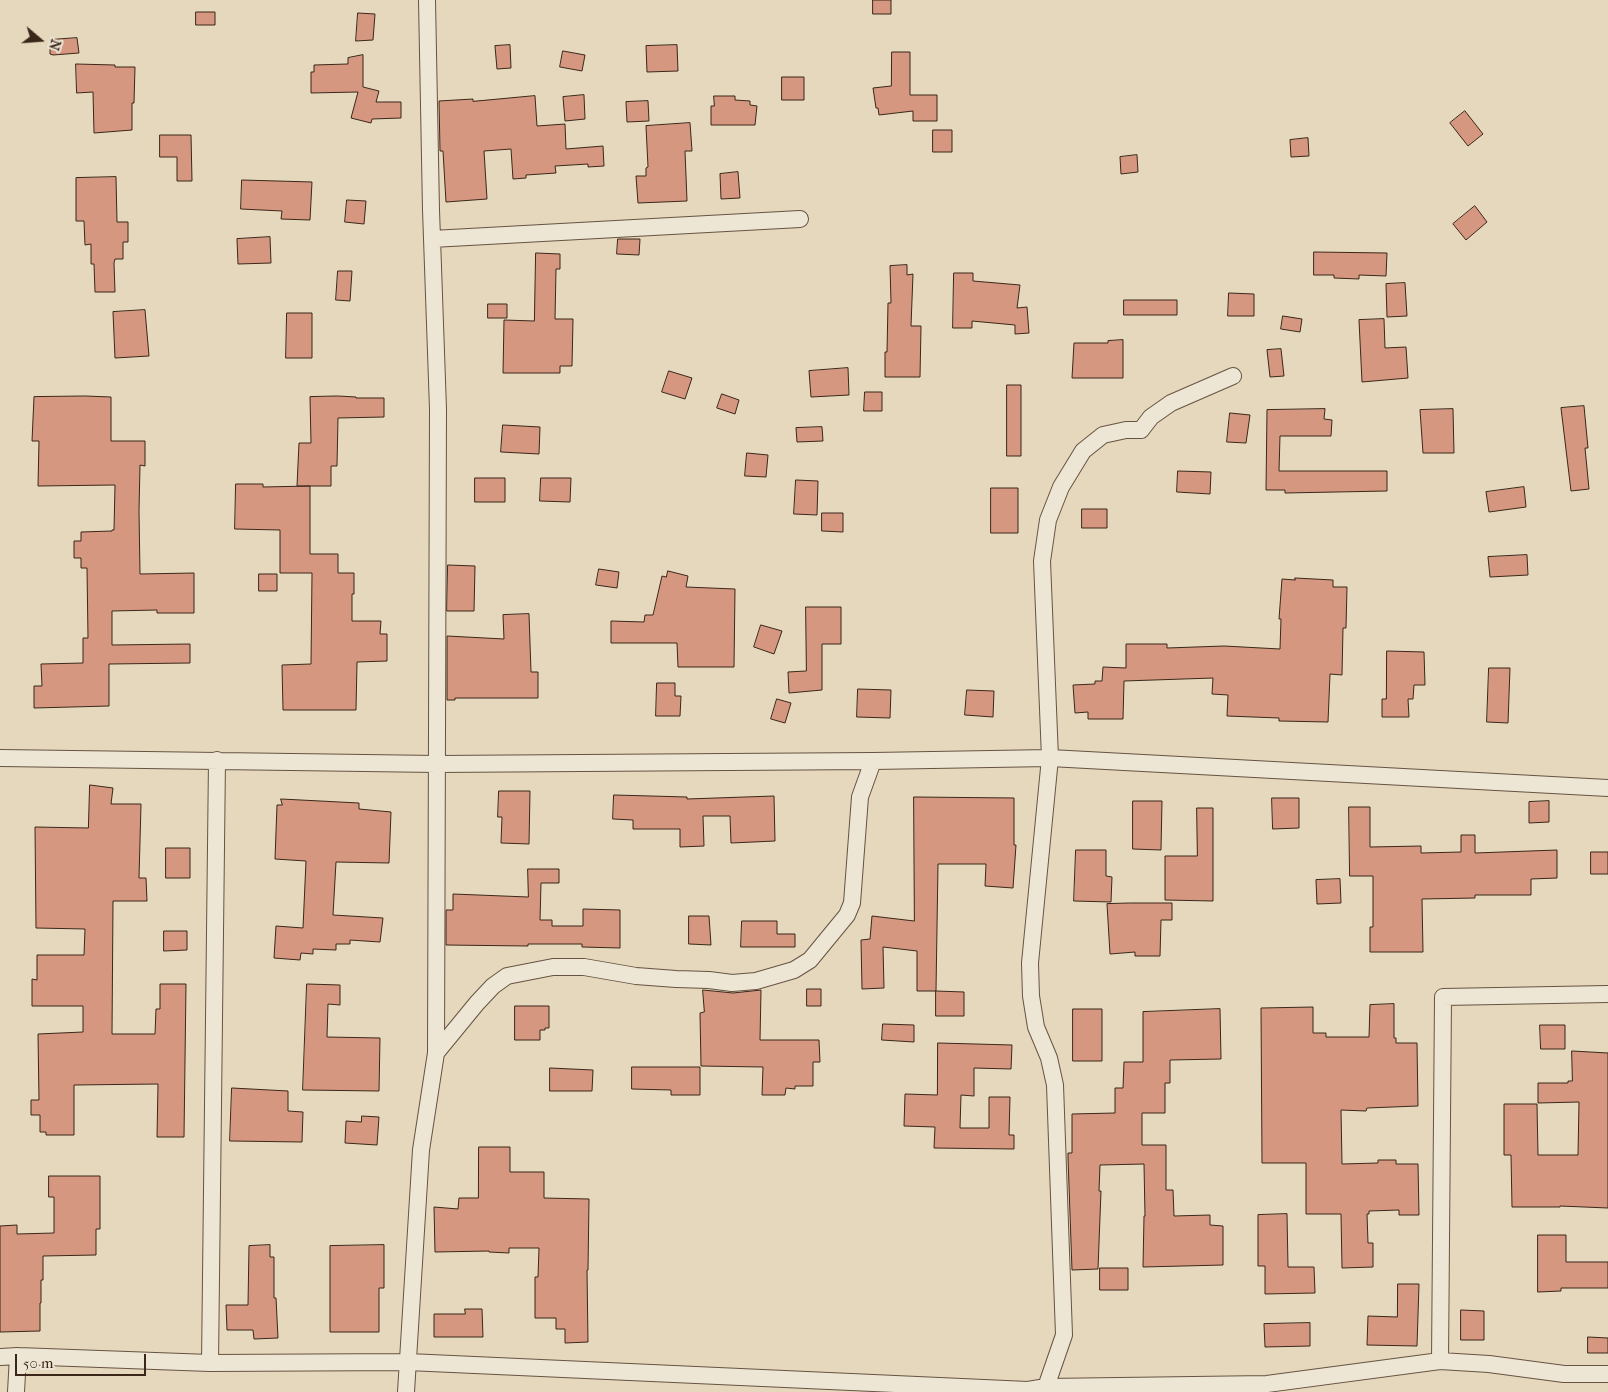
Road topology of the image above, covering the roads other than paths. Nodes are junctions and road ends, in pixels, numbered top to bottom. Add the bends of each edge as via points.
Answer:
1 (427, 0) edge
2 (800, 219) dead end
3 (432, 239) junction
4 (1233, 376) dead end
5 (0, 758) edge
6 (1050, 758) junction
7 (217, 760) junction
8 (873, 761) junction
9 (437, 764) junction
10 (1608, 788) edge
11 (1608, 994) edge
12 (436, 1053) junction
13 (18, 1356) junction
14 (0, 1357) edge
15 (1440, 1361) junction
16 (408, 1362) junction
17 (210, 1363) junction
18 (1608, 1374) edge
19 (1046, 1387) junction
20 (1267, 1388) edge
21 (1028, 1391) edge
22 (16, 1392) edge
23 (406, 1392) edge

1 - 3 street
2 - 3 street
3 - 9 street via 438,409
4 - 6 street via 1171,403 1141,430 1103,434 1083,451 1062,487 1048,520 1042,561
5 - 7 street
6 - 8 street
6 - 10 street
6 - 19 street via 1030,963 1036,1027 1049,1058 1055,1085 1064,1335
7 - 9 street
7 - 17 street
8 - 9 street
8 - 12 street via 860,797 852,903 847,915 810,960 794,970 756,981 732,983 636,976 584,967 553,968 508,976 477,1003
9 - 12 street
11 - 15 street via 1443,997
12 - 16 street via 421,1150
13 - 14 street
13 - 17 street
13 - 22 street
15 - 18 street via 1564,1374
15 - 20 street
16 - 17 street
16 - 21 street
16 - 23 street
19 - 20 street
19 - 21 street

